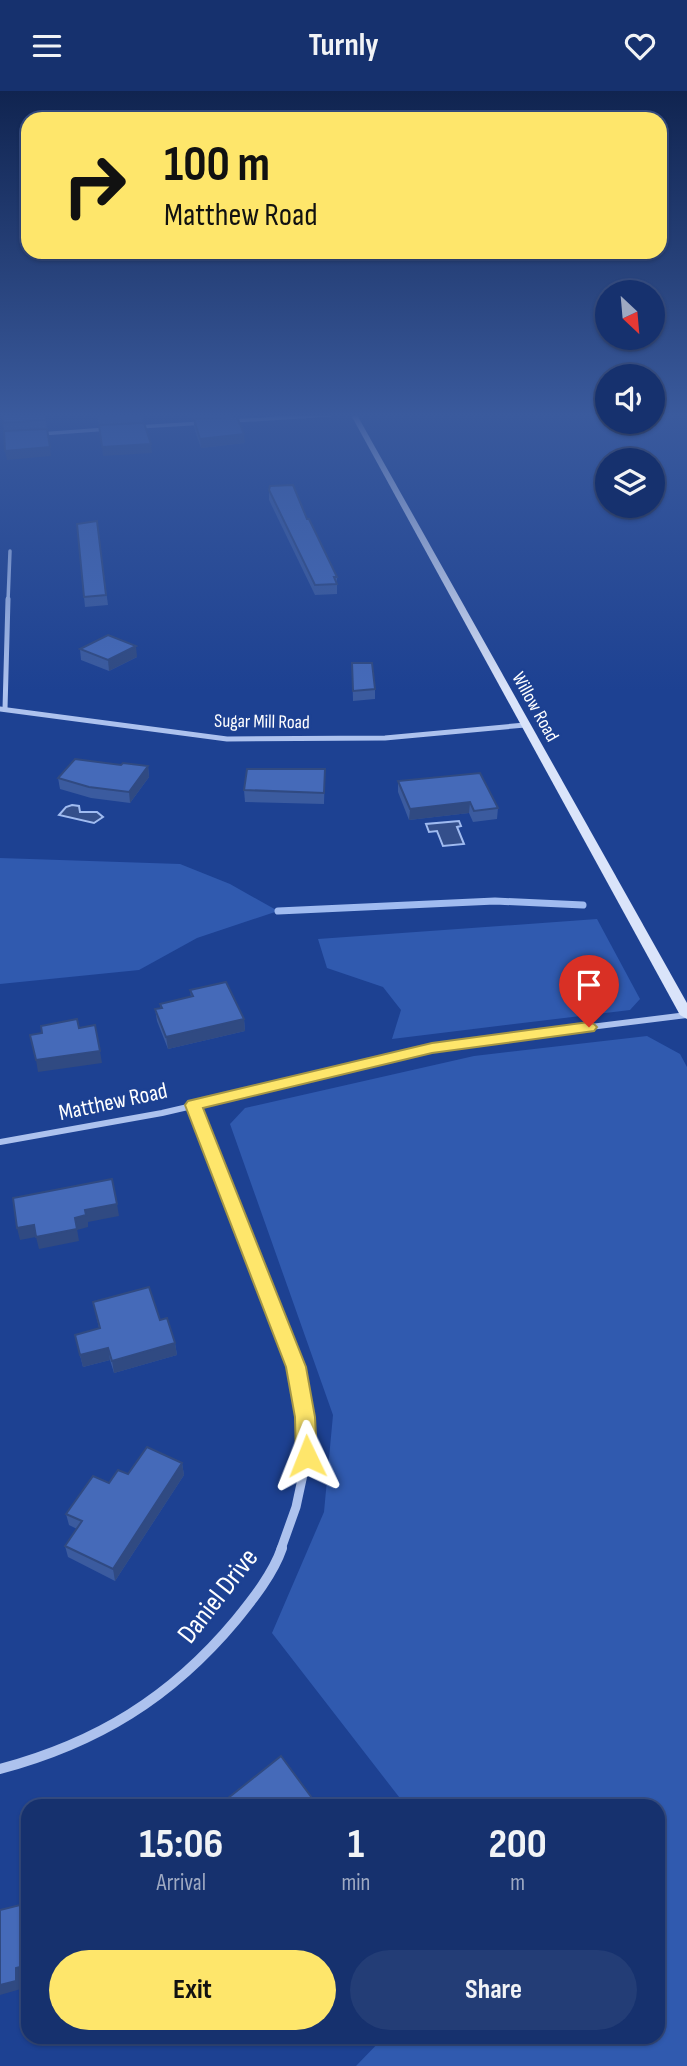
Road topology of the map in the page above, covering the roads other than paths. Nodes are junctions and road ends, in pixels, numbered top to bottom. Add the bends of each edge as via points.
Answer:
1 (405, 507) edge
2 (10, 551) dead end
3 (3, 709) edge
4 (525, 725) junction
5 (687, 1015) edge
6 (194, 1105) junction
7 (0, 1142) edge
8 (0, 1769) edge

1 - 4 street, Willow Road
2 - 3 street
3 - 4 street, Sugar Mill Road via 251,740 386,738
4 - 5 street, Willow Road
5 - 6 street, Matthew Road via 432,1048
6 - 7 street, Matthew Road
6 - 8 street, Daniel Drive via 296,1367 307,1456 296,1507 280,1553 253,1599 214,1646 170,1688 108,1729

